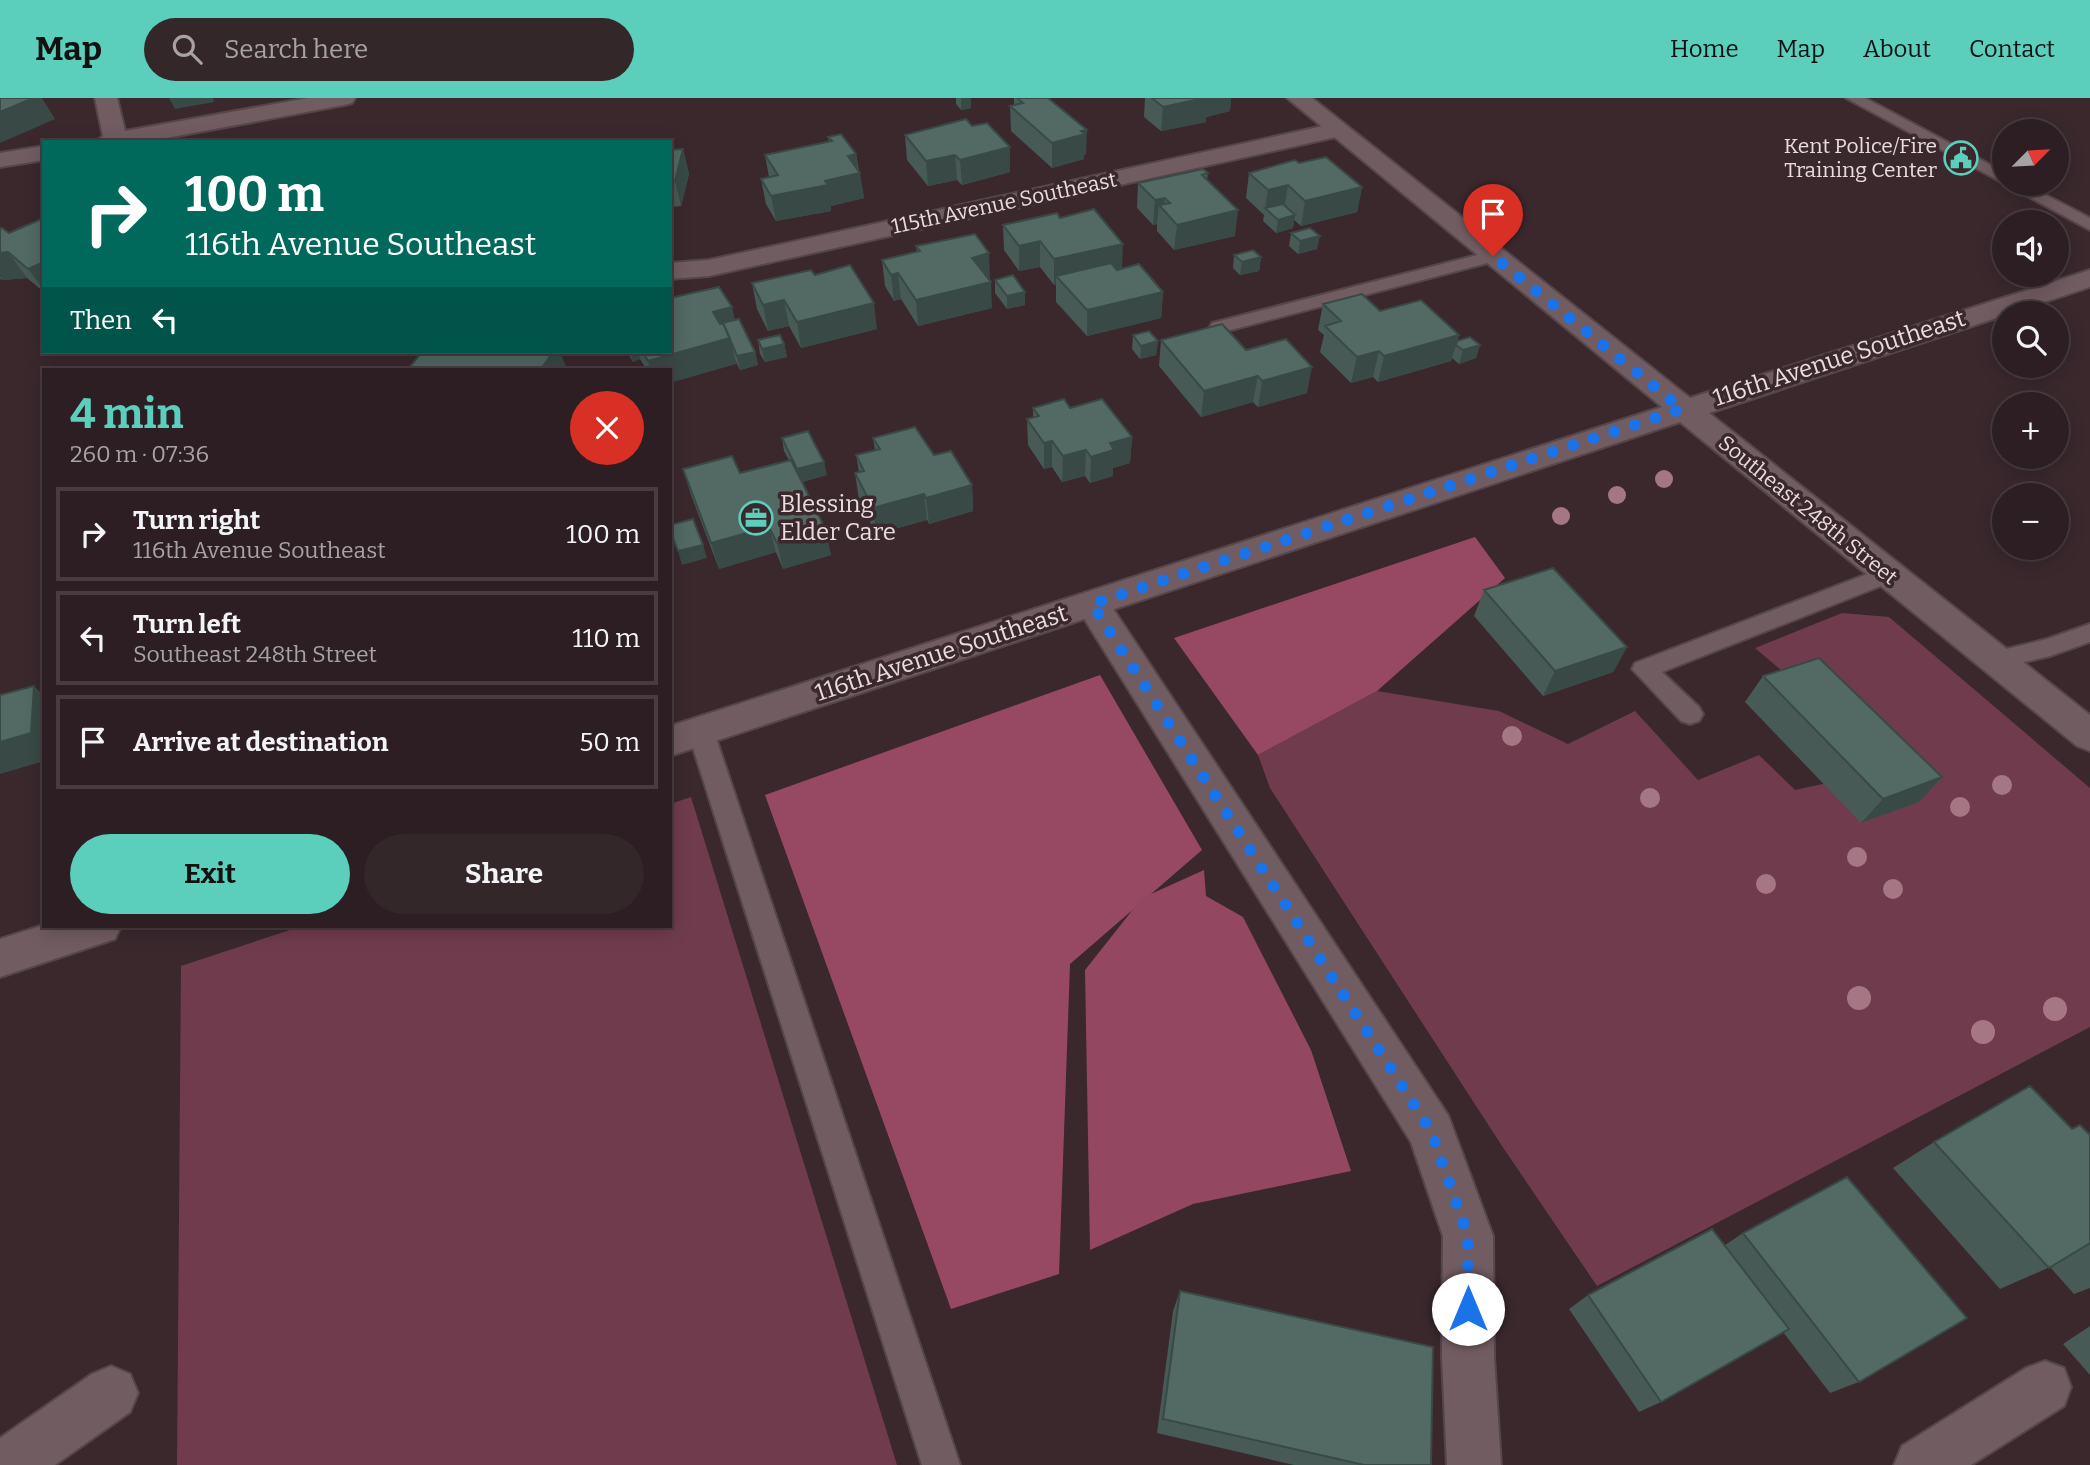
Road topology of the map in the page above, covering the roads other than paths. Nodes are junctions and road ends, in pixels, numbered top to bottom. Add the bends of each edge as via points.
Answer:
1 (106, 98) edge
2 (344, 98) edge
3 (1298, 98) edge
4 (1854, 98) edge
5 (1337, 130) junction
6 (111, 140) edge
7 (116, 140) edge
8 (42, 153) edge
9 (0, 160) edge
10 (1992, 173) edge
11 (2036, 196) edge
12 (2090, 225) edge
13 (1493, 256) junction
14 (672, 271) edge
15 (2090, 278) edge
16 (1219, 327) edge
17 (1682, 409) junction
18 (1888, 574) junction
19 (1092, 604) junction
20 (2090, 633) edge
21 (1995, 660) junction
22 (1690, 714) dead end
23 (701, 732) junction
24 (2090, 736) edge
25 (672, 740) edge
26 (94, 928) edge
27 (0, 958) edge
28 (2045, 1387) dead end
29 (111, 1393) dead end
30 (8, 1465) edge
31 (941, 1465) edge
32 (1474, 1465) edge
33 (1921, 1465) edge

1 - 6 street
2 - 7 street
3 - 5 street, Southeast 248th Street
4 - 10 lane
5 - 13 street, Southeast 248th Street
5 - 14 street, 115th Avenue Southeast via 709,268
8 - 9 street
11 - 12 lane
13 - 16 lane
13 - 17 street, Southeast 248th Street
15 - 17 street, 116th Avenue Southeast
17 - 18 street, Southeast 248th Street
17 - 19 street, 116th Avenue Southeast
18 - 21 street, Southeast 248th Street
18 - 22 lane via 1635,661
19 - 23 street, 116th Avenue Southeast
19 - 32 street via 1431,1131 1468,1236
20 - 21 lane
21 - 24 street, Southeast 248th Street
23 - 25 street, 116th Avenue Southeast
23 - 31 lane
26 - 27 street
28 - 33 street
29 - 30 street

